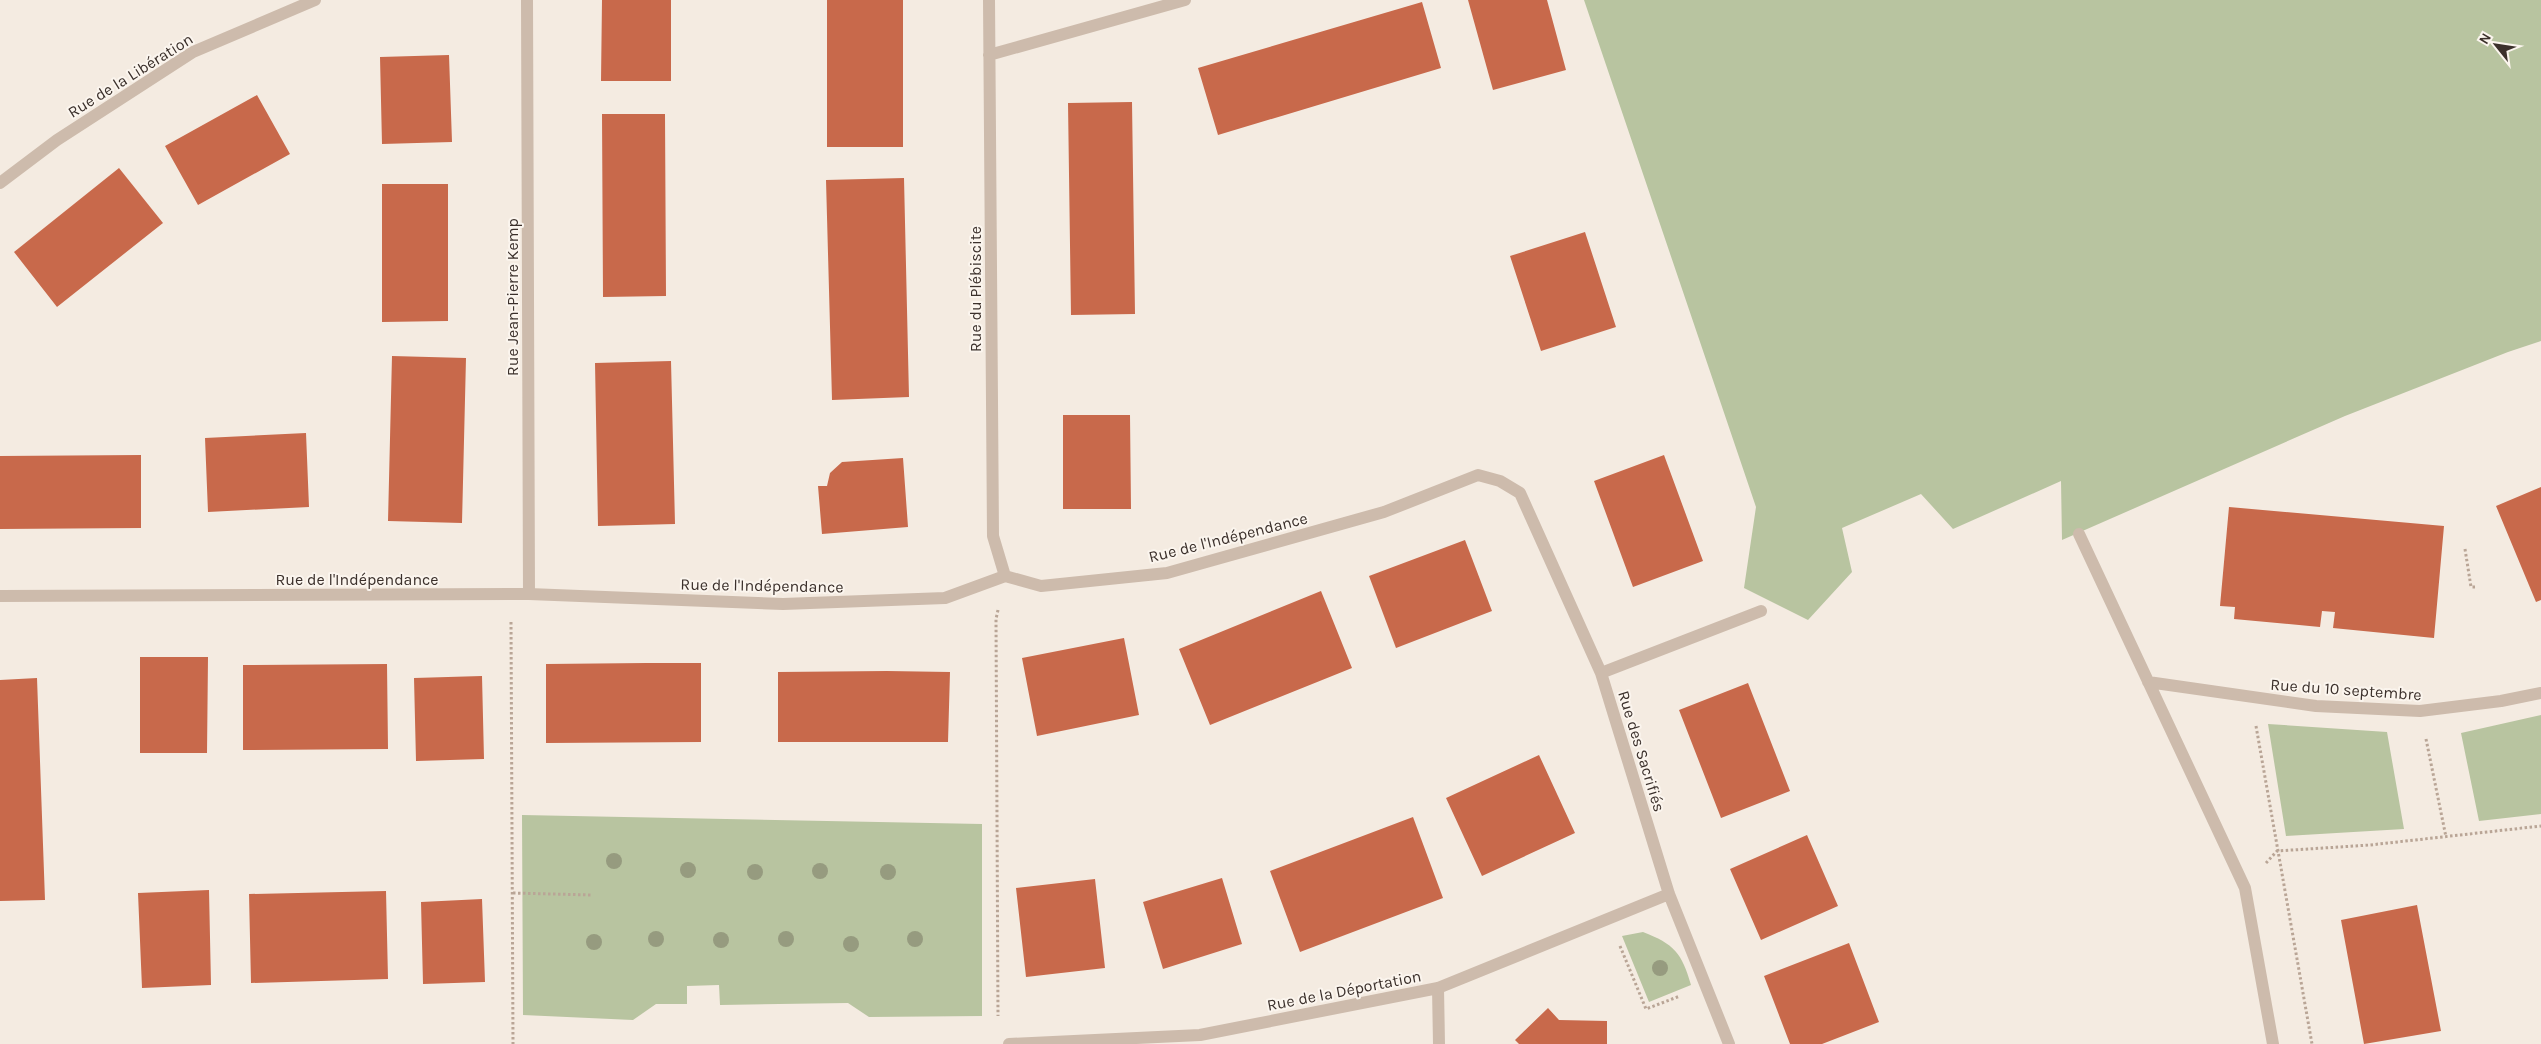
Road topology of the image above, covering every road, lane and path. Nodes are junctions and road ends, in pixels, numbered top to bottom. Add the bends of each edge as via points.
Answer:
1 (315, 0) edge
2 (527, 0) edge
3 (989, 0) edge
4 (1184, 0) edge
5 (989, 55) junction
6 (0, 183) edge
7 (1500, 481) joint
8 (2079, 534) dead end
9 (2465, 549) dead end
10 (1006, 576) junction
11 (2477, 587) dead end
12 (529, 594) junction
13 (512, 595) junction
14 (0, 596) edge
15 (1761, 611) dead end
16 (1602, 673) junction
17 (2148, 682) junction
18 (2541, 693) edge
19 (2251, 698) junction
20 (2420, 711) junction
21 (2541, 826) edge
22 (2446, 837) junction
23 (2277, 851) junction
24 (2245, 888) junction
25 (512, 892) junction
26 (1669, 894) junction
27 (592, 895) dead end
28 (1608, 918) junction
29 (1706, 986) junction
30 (1438, 988) junction
31 (998, 1025) dead end
32 (513, 1044) edge
33 (1009, 1044) edge
34 (1439, 1044) edge
35 (1729, 1044) edge
36 (2273, 1044) edge
37 (2312, 1044) edge

1 - 6 street, Rue de la Libération via 192,52 57,140
2 - 12 street, Rue Jean-Pierre Kemp
3 - 5 street, Rue du Plébiscite
4 - 5 street
5 - 10 street, Rue du Plébiscite via 993,536
7 - 10 street, Rue de l'Indépendance via 1478,474 1384,512 1167,573 1041,586
7 - 16 street, Rue des Sacrifiés via 1520,493
8 - 17 street
9 - 11 path via 2471,587
10 - 12 street, Rue de l'Indépendance via 945,598 926,599 783,604
10 - 31 path via 996,618
12 - 13 street, Rue de l'Indépendance
13 - 14 street, Rue de l'Indépendance
13 - 25 path
15 - 16 street
16 - 26 street, Rue des Sacrifiés
17 - 19 street, Rue du 10 septembre
17 - 24 street
18 - 20 street, Rue du 10 septembre
19 - 20 street, Rue du 10 septembre via 2316,706
19 - 23 path
20 - 22 path
21 - 22 path
22 - 23 path
23 - 24 path
23 - 37 path
24 - 36 street
25 - 27 path
25 - 32 path
26 - 28 street, Rue de la Déportation
26 - 29 street, Rue des Sacrifiés
28 - 29 path via 1646,1009
28 - 30 street, Rue de la Déportation
29 - 35 street, Rue des Sacrifiés
30 - 33 street, Rue de la Déportation via 1200,1036
30 - 34 street

